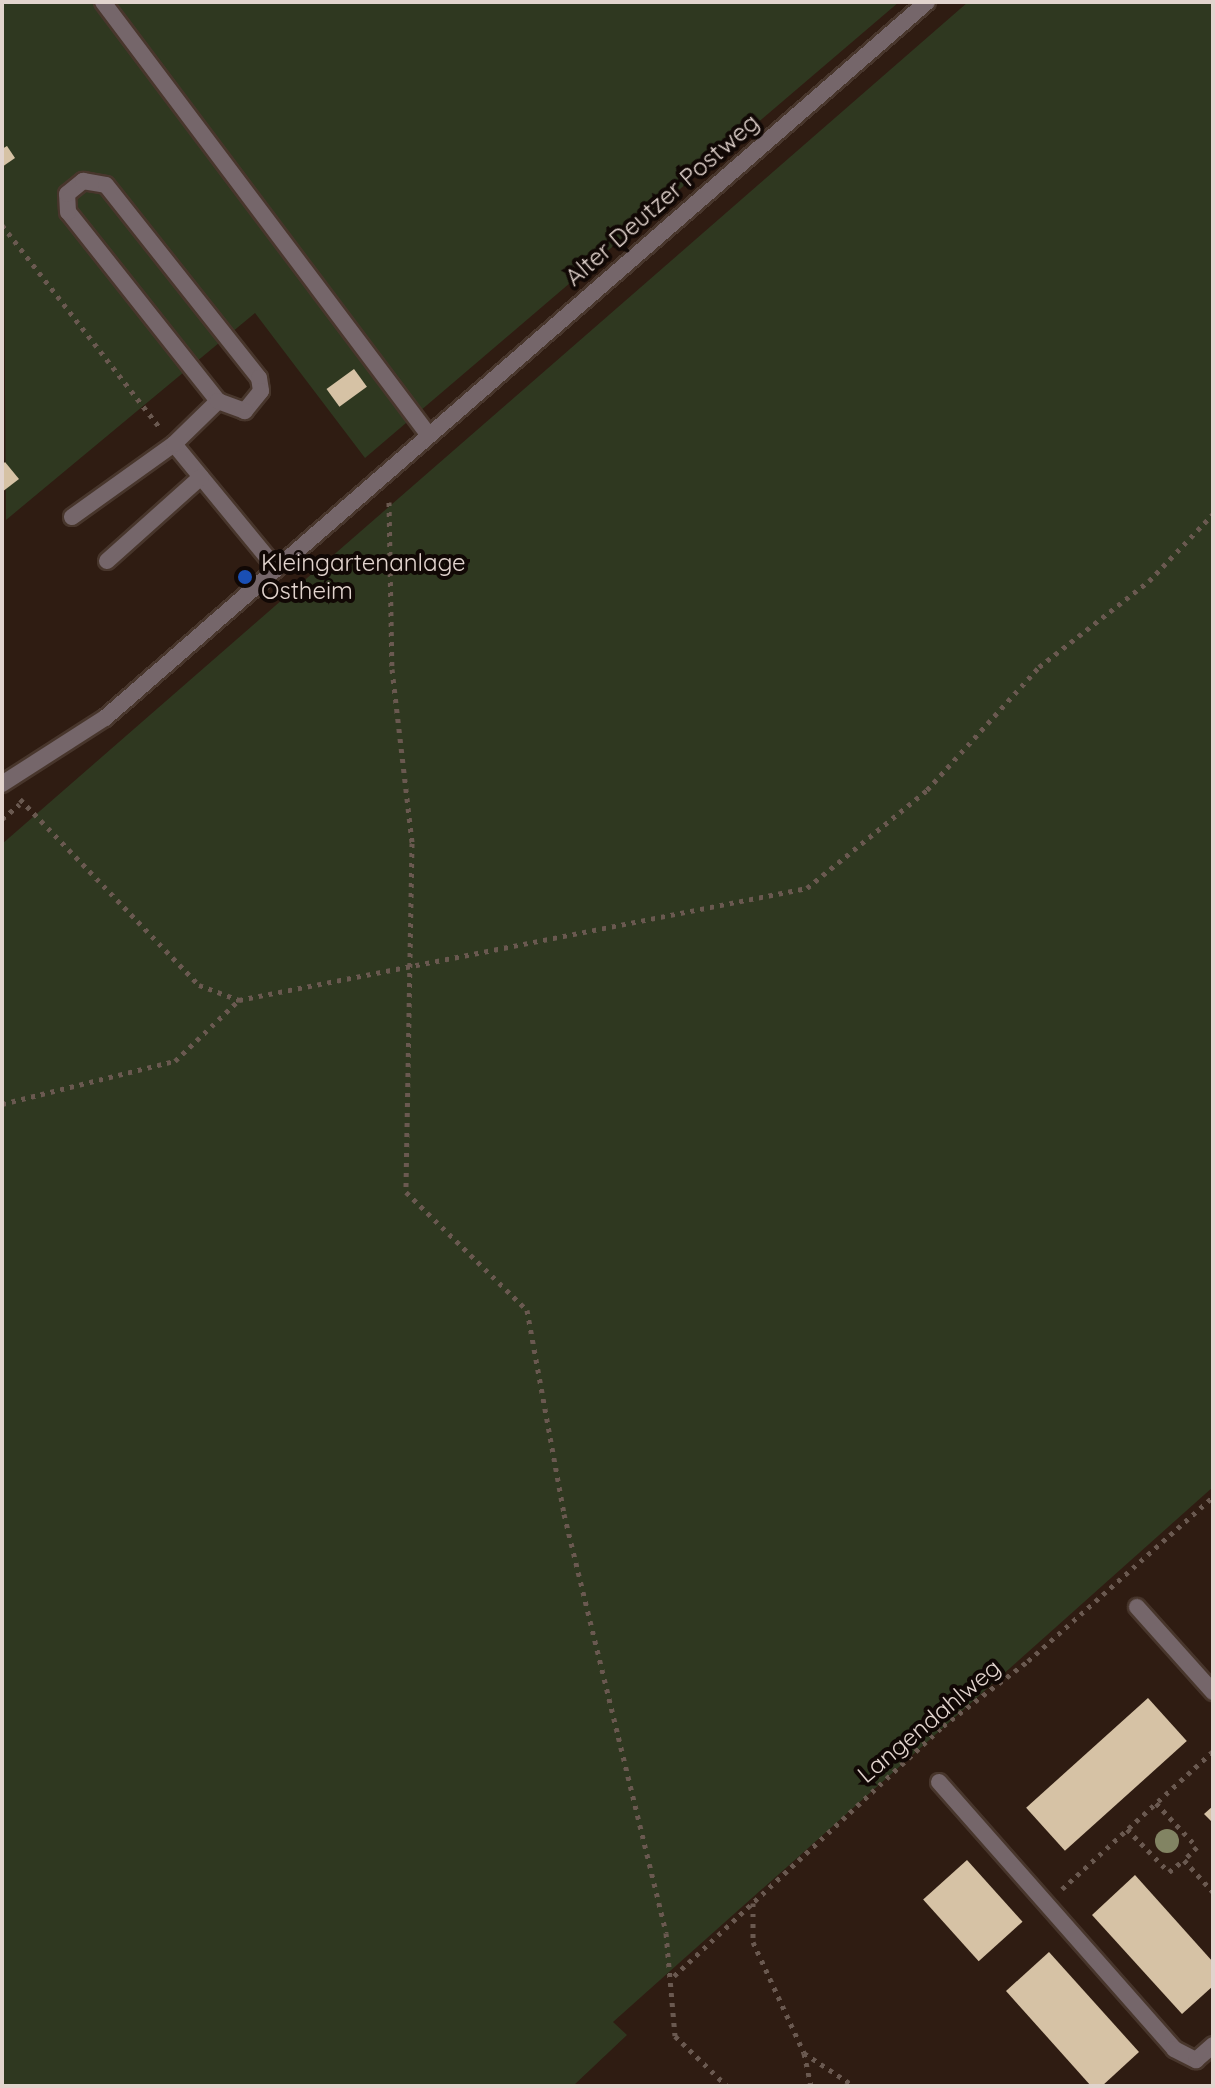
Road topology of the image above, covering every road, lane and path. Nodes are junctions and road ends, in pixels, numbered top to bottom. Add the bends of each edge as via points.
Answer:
1 (103, 2) edge
2 (927, 2) edge
3 (2, 225) edge
4 (218, 401) junction
5 (428, 434) junction
6 (174, 444) junction
7 (201, 477) junction
8 (390, 503) dead end
9 (1213, 514) edge
10 (72, 517) dead end
11 (107, 561) dead end
12 (276, 568) junction
13 (2, 784) edge
14 (2, 819) edge
15 (414, 970) junction
16 (239, 1000) junction
17 (2, 1104) edge
18 (1213, 1497) edge
19 (1137, 1607) dead end
20 (1213, 1692) edge
21 (1213, 1751) edge
22 (939, 1782) dead end
23 (1156, 1803) junction
24 (1127, 1829) junction
25 (1184, 1860) junction
26 (1213, 1892) edge
27 (753, 1902) junction
28 (1044, 1906) junction
29 (673, 1977) junction
30 (1213, 2045) edge
31 (804, 2053) junction
32 (727, 2086) edge
33 (811, 2086) edge
34 (854, 2086) edge

1 - 5 street
2 - 5 street, Alter Deutzer Postweg
3 - 6 path
4 - 4 street via 68,212 67,194 83,181 106,185 259,378 261,391 245,411
4 - 6 street
5 - 12 street, Alter Deutzer Postweg
6 - 7 street
6 - 10 street
7 - 11 street
7 - 12 street
8 - 15 path via 392,669 412,843
9 - 15 path via 1149,581 1039,667 927,790 807,888
12 - 13 street, Alter Deutzer Postweg via 105,718
14 - 16 path via 22,802 199,985
15 - 16 path
15 - 29 path via 406,1192 527,1310 564,1514
16 - 17 path via 175,1061
18 - 27 path, Langendahlweg via 1028,1661 943,1726
19 - 20 street
21 - 23 path
22 - 28 street
23 - 24 path
23 - 25 path via 1197,1847
24 - 25 path via 1169,1872
24 - 28 path
25 - 26 path
27 - 29 path, Langendahlweg
27 - 31 path via 753,1942
28 - 30 street via 1174,2049 1196,2060
29 - 32 path via 675,2036
31 - 33 path
31 - 34 path

